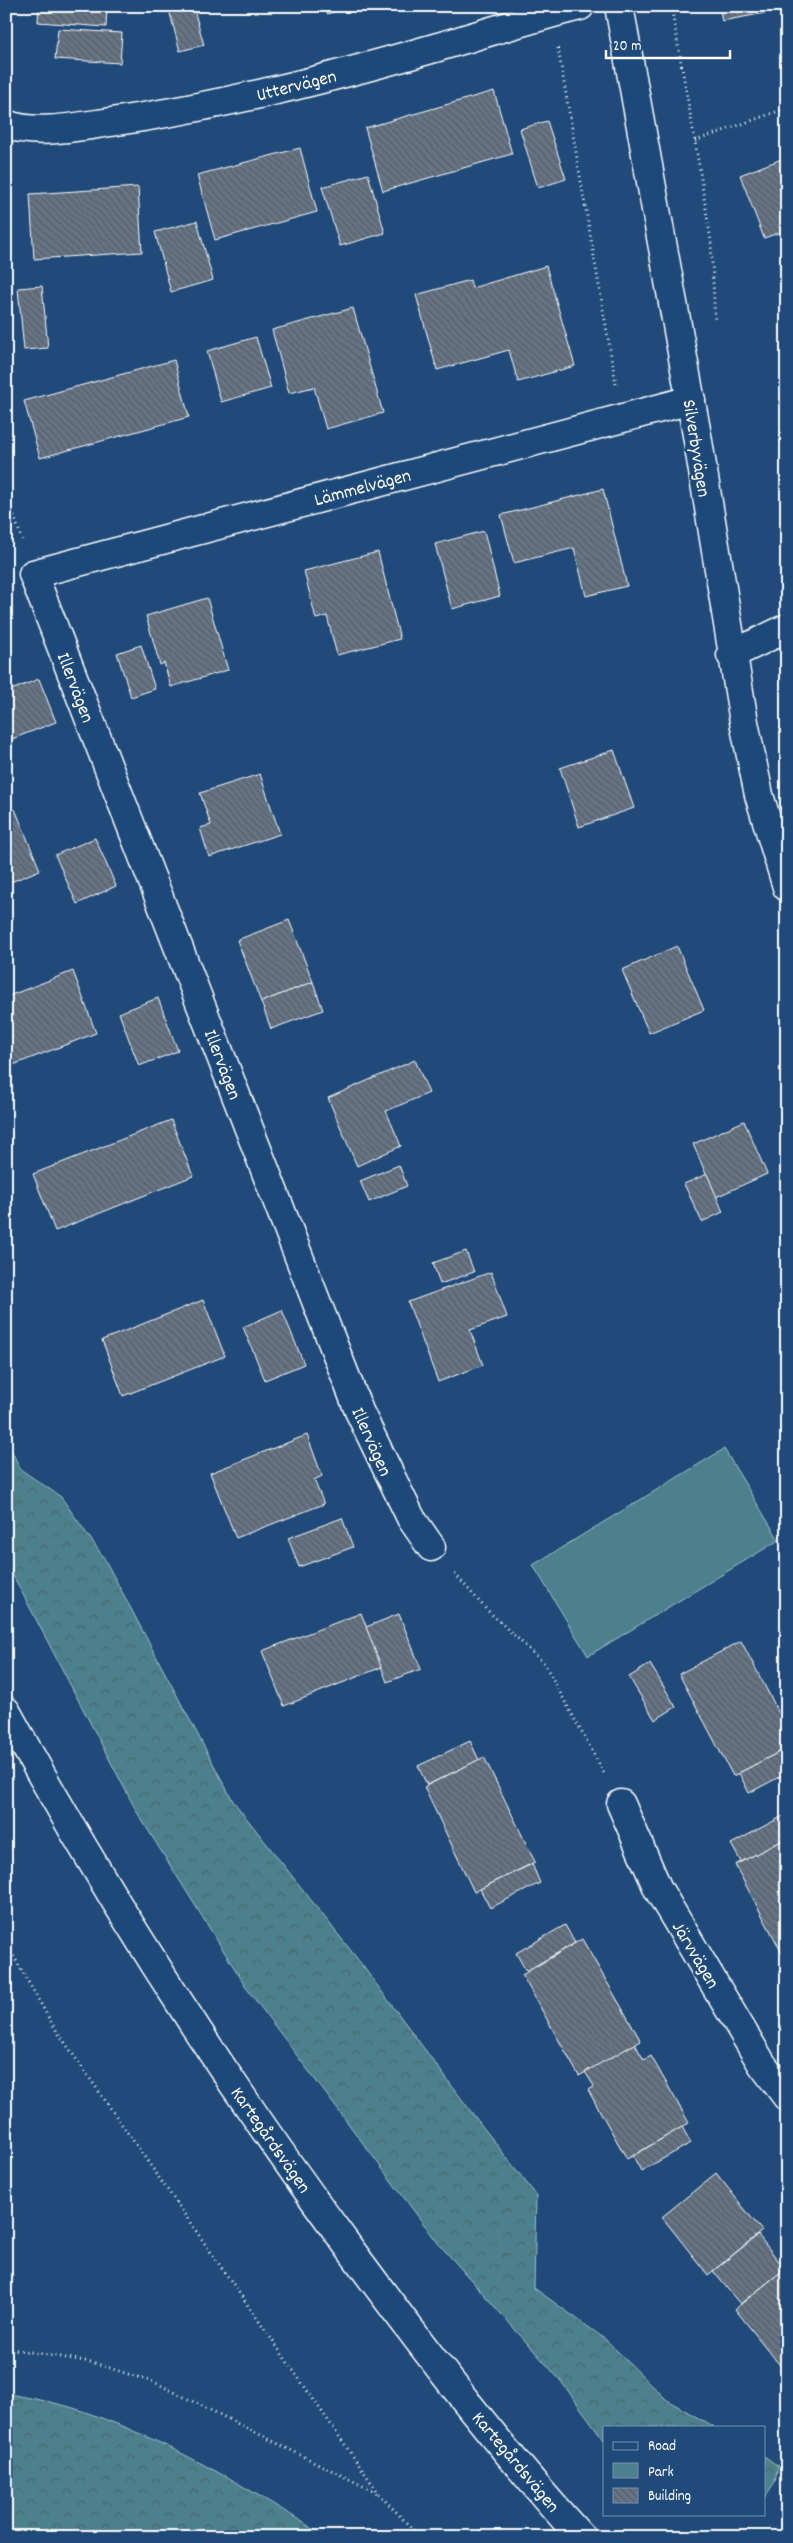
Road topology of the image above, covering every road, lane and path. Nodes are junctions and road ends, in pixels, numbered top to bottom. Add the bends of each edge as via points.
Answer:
1 (580, 6) edge
2 (619, 6) edge
3 (670, 6) edge
4 (552, 13) junction
5 (787, 108) edge
6 (6, 124) edge
7 (695, 141) junction
8 (715, 326) dead end
9 (691, 400) junction
10 (622, 416) junction
11 (6, 492) edge
12 (33, 574) junction
13 (787, 628) edge
14 (731, 655) junction
15 (787, 887) edge
16 (431, 1547) joint
17 (6, 1711) edge
18 (621, 1804) joint
19 (6, 1943) edge
20 (787, 2097) edge
21 (6, 2348) edge
22 (380, 2495) junction
23 (420, 2537) edge
24 (582, 2537) edge
25 (661, 2537) edge
26 (725, 2537) edge

1 - 4 street, Uttervägen
2 - 9 street, Silverbyvägen
3 - 7 path
4 - 6 street, Uttervägen via 428,50 239,99 82,126 35,129
4 - 10 path
5 - 7 path
7 - 8 path via 710,241
9 - 10 street, Lämmelvägen
9 - 14 street, Silverbyvägen
10 - 12 street, Lämmelvägen
11 - 12 path
12 - 16 street, Illervägen via 359,1412 410,1518
13 - 14 street
14 - 15 street, Silverbyvägen via 759,796
16 - 18 path via 486,1609 544,1663
17 - 24 street, Kartegårdsvägen via 102,1881 250,2109 433,2359
18 - 20 street, Järvvägen via 658,1890 762,2064
19 - 22 path via 54,2027
21 - 22 path via 91,2362 156,2383
22 - 23 path
25 - 26 path via 688,2531

